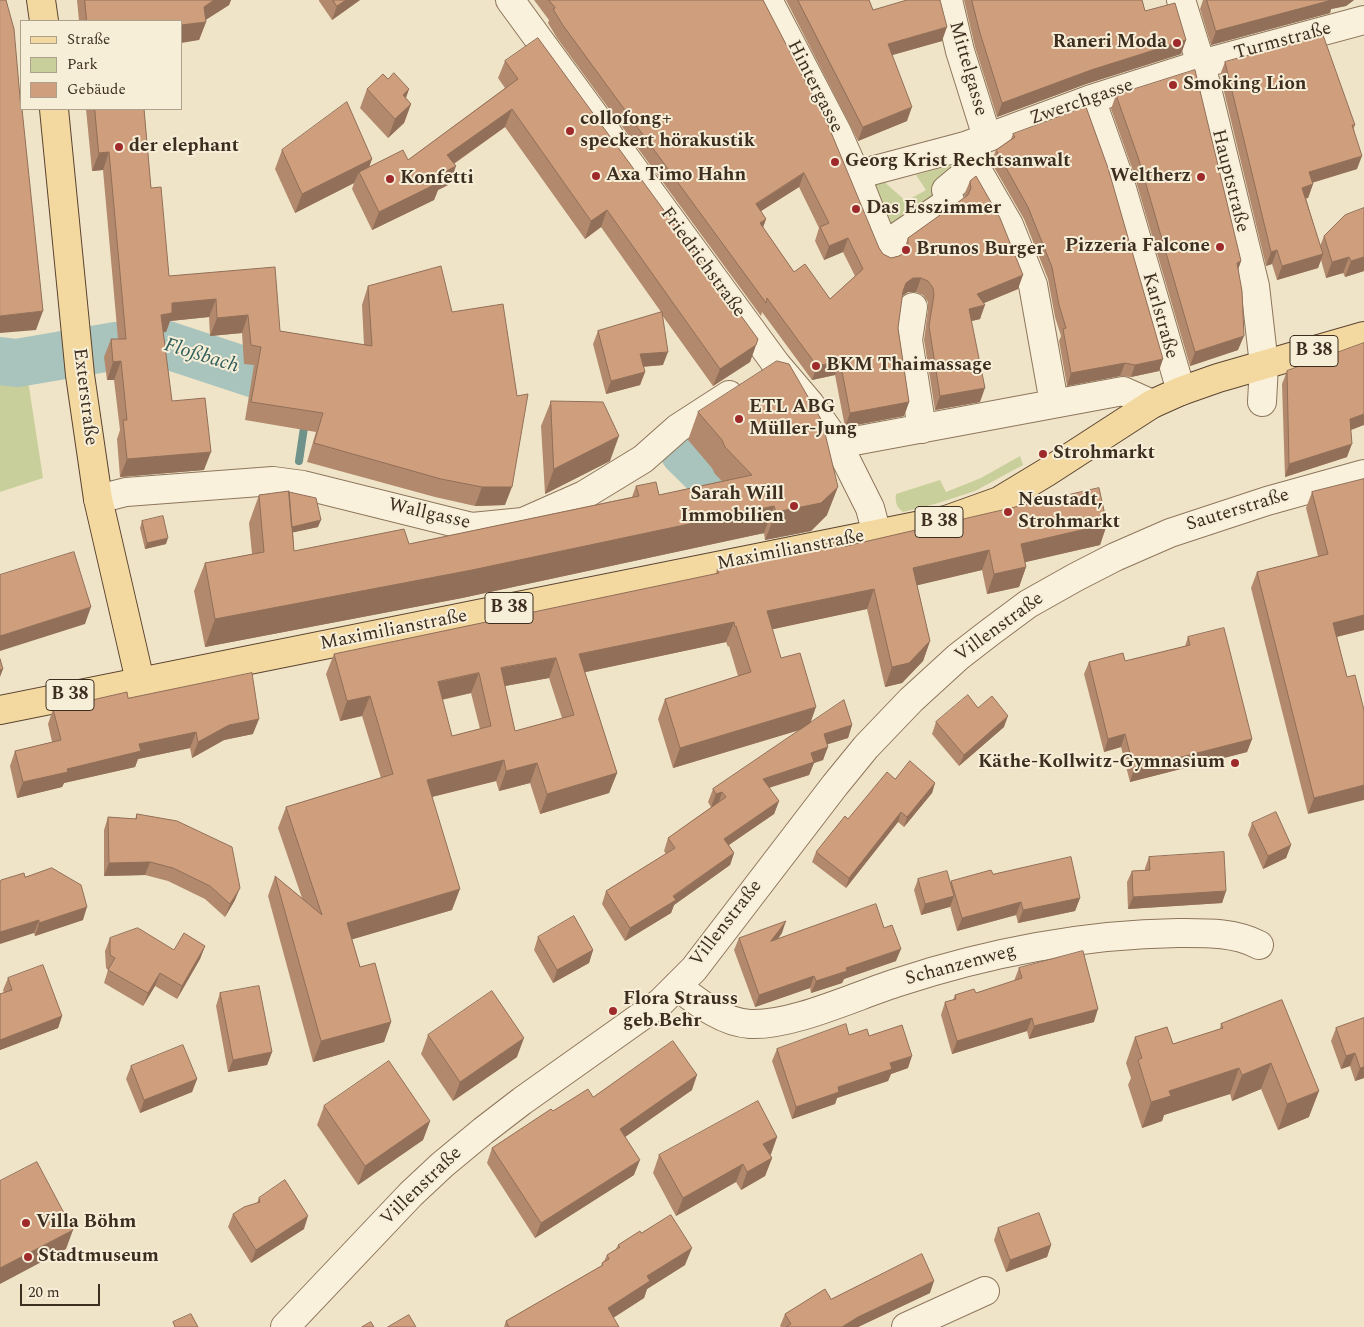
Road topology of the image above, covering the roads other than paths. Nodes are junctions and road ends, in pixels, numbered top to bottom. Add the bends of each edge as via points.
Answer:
1 (40, 0) edge
2 (510, 0) edge
3 (768, 0) edge
4 (948, 0) edge
5 (1181, 0) edge
6 (44, 20) edge
7 (1364, 20) edge
8 (1201, 64) junction
9 (1103, 94) junction
10 (54, 110) edge
11 (976, 149) junction
12 (856, 175) junction
13 (913, 308) dead end
14 (1364, 336) edge
15 (776, 364) junction
16 (1264, 365) junction
17 (1181, 391) junction
18 (1262, 402) dead end
19 (1054, 403) junction
20 (1152, 404) junction
21 (922, 429) junction
22 (838, 444) junction
23 (1364, 474) edge
24 (98, 499) junction
25 (877, 534) junction
26 (1115, 557) joint
27 (140, 681) junction
28 (0, 710) edge
29 (1259, 945) dead end
30 (677, 986) junction
31 (985, 1292) dead end
32 (285, 1327) edge
33 (906, 1327) edge

1 - 6 main road
2 - 15 street, Friedrichstraße
3 - 12 street, Hintergasse
4 - 11 street, Mittelgasse
5 - 8 street, Hauptstraße
7 - 8 street, Turmstraße
8 - 9 street, Zwerchgasse
8 - 16 street, Hauptstraße via 1255,286
9 - 11 street, Zwerchgasse
9 - 17 street, Karlstraße via 1118,175
10 - 24 main road, Exterstraße via 78,355
11 - 12 street, Zwerchgasse
11 - 12 street, Zwerchgasse via 946,190 950,201 886,250
11 - 19 street via 1033,285
13 - 21 street via 908,340
14 - 16 main road, B 38
15 - 22 street, Friedrichstraße
15 - 24 street, Wallgasse via 678,428 643,459 584,495 523,522 472,527 303,485 273,482 126,492
16 - 17 main road, B 38
16 - 18 street
17 - 20 main road, B 38
19 - 20 street via 1123,391
19 - 21 street
20 - 25 main road, B 38 via 999,501 946,520
21 - 22 street
22 - 25 street, Friedrichstraße via 870,508
23 - 26 street, Sauterstraße via 1212,518
24 - 27 main road, Exterstraße
25 - 27 main road, Maximilianstraße / B 38
26 - 30 street, Villenstraße via 1028,604 958,657 911,700 866,747 700,961
27 - 28 main road, Maximilianstraße / B 38
29 - 30 street, Schanzenweg via 1237,936 1210,933 1140,934 1014,950 900,981 804,1015 752,1024 715,1013
30 - 32 street, Villenstraße via 660,1003 506,1113 442,1165 410,1194
31 - 33 street

